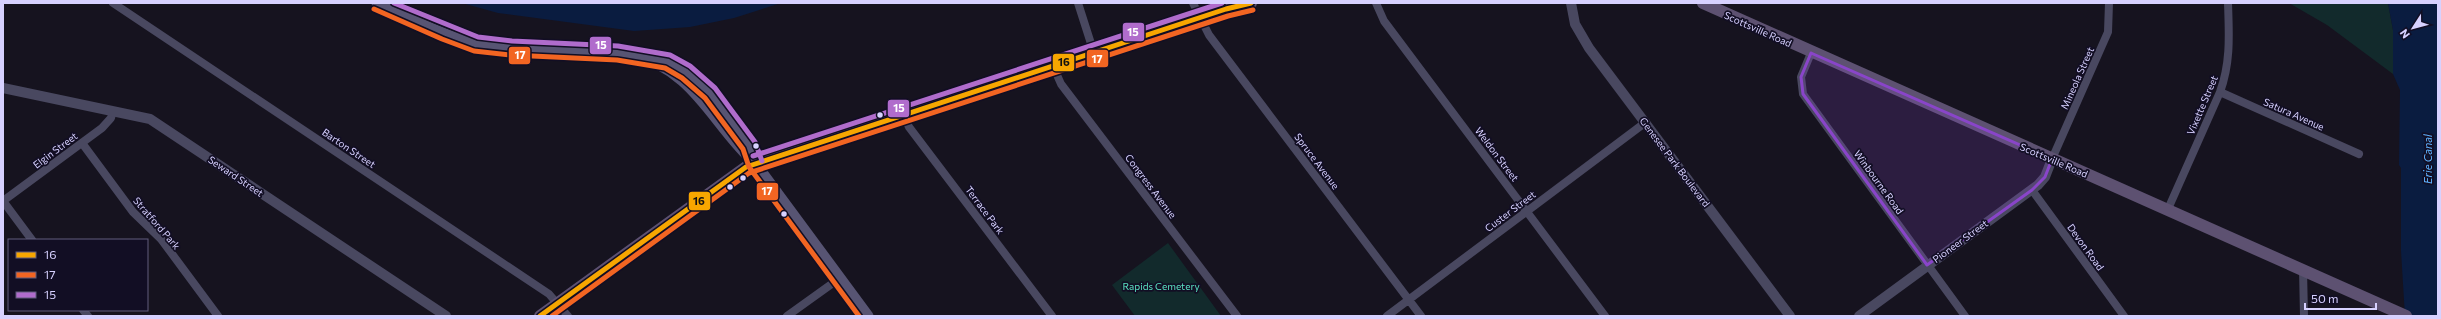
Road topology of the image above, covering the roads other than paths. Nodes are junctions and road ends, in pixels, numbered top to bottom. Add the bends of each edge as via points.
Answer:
1 (113, 3) edge
2 (378, 3) edge
3 (1078, 3) edge
4 (1193, 3) edge
5 (1251, 3) edge
6 (1376, 3) edge
7 (1571, 3) edge
8 (1703, 3) edge
9 (2109, 3) edge
10 (2228, 3) edge
11 (1199, 18) junction
12 (1094, 53) junction
13 (1811, 53) junction
14 (1052, 66) junction
15 (3, 88) edge
16 (2220, 92) junction
17 (113, 111) junction
18 (904, 116) junction
19 (1646, 122) junction
20 (82, 143) junction
21 (2358, 154) dead end
22 (2052, 159) junction
23 (755, 163) junction
24 (2032, 190) junction
25 (3, 201) edge
26 (2168, 208) junction
27 (1527, 211) junction
28 (31, 239) edge
29 (1927, 265) junction
30 (2303, 269) junction
31 (840, 278) junction
32 (1409, 300) junction
33 (558, 303) junction
34 (2401, 314) edge
35 (218, 316) edge
36 (446, 316) edge
37 (540, 316) edge
38 (568, 316) edge
39 (787, 316) edge
40 (868, 316) edge
41 (1052, 316) edge
42 (1237, 316) edge
43 (1387, 316) edge
44 (1421, 316) edge
45 (1605, 316) edge
46 (1790, 316) edge
47 (1859, 316) edge
48 (1965, 316) edge
49 (2124, 316) edge
50 (2304, 316) edge

1 - 33 street, Barton Street via 549,294
2 - 23 main road via 444,33 476,44 618,53 642,57 692,89
3 - 12 street
4 - 11 street, Spruce Avenue
5 - 11 main road
6 - 27 street, Weldon Street via 1384,21
7 - 19 street, Genesee Park Boulevard via 1575,24 1584,41
8 - 13 main road, Scottsville Road
9 - 22 street, Mineola Street via 2108,32
10 - 16 street, Vixette Street via 2230,56
11 - 12 main road
11 - 32 street, Spruce Avenue via 1209,35
12 - 14 main road
13 - 22 main road, Scottsville Road
13 - 29 street, Winbourne Road via 1801,77 1803,94
14 - 18 main road
14 - 42 street, Congress Avenue via 1061,84
15 - 17 street, Seward Street
16 - 21 street, Satura Avenue
16 - 26 street, Vixette Street
17 - 20 street, Elgin Street via 108,122
17 - 36 street, Seward Street via 154,121
18 - 23 main road
18 - 41 street, Terrace Park via 909,127
19 - 27 street, Custer Street
19 - 46 street, Genesee Park Boulevard
20 - 25 street, Elgin Street
20 - 35 street, Stratford Park via 133,212 161,239
22 - 24 street, Pioneer Street via 2044,177
22 - 26 main road, Scottsville Road
23 - 31 main road
23 - 33 main road via 742,169
24 - 29 street, Pioneer Street
24 - 49 street, Devon Road
25 - 28 street
26 - 30 main road, Scottsville Road
27 - 32 street, Custer Street
27 - 45 street, Weldon Street
29 - 47 street, Pioneer Street
29 - 48 street, Winbourne Road
30 - 34 main road, Scottsville Road
30 - 50 street
31 - 39 street
31 - 40 main road
32 - 43 street, Custer Street
32 - 44 street, Spruce Avenue
33 - 37 main road
33 - 38 street, Barton Street

